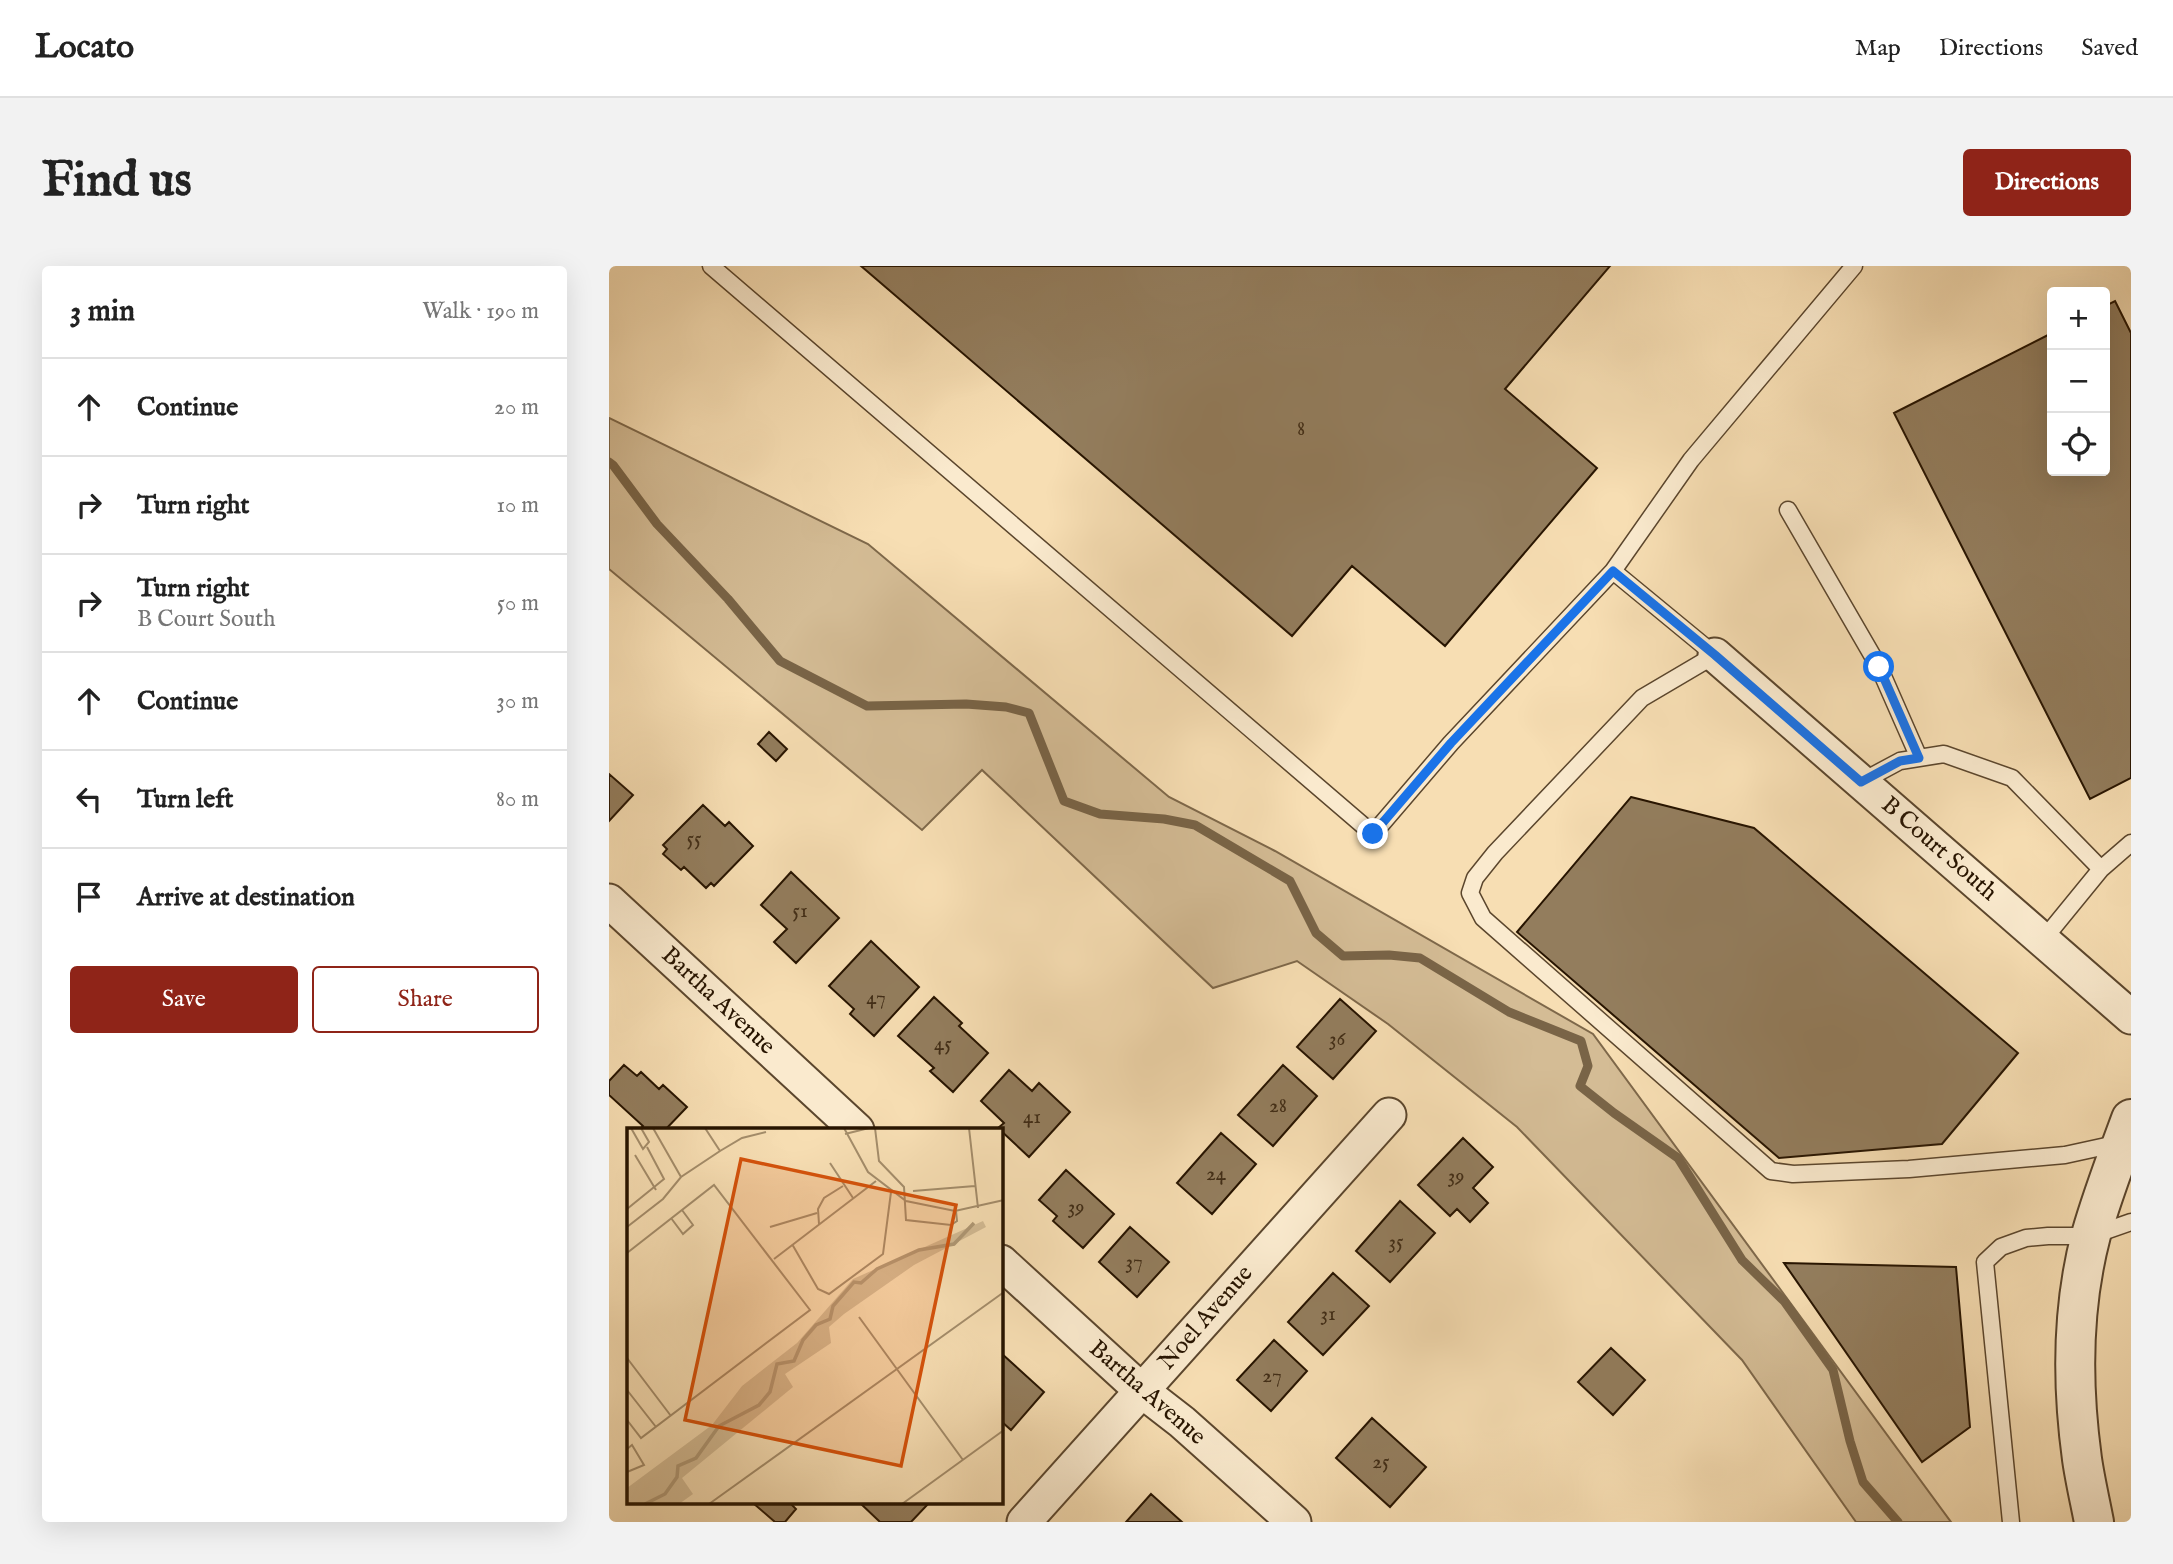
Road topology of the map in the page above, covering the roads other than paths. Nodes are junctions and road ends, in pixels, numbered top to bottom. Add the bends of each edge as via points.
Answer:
1 (711, 266) edge
2 (1854, 266) edge
3 (1788, 510) dead end
4 (1613, 571) junction
5 (1715, 655) junction
6 (1919, 758) junction
7 (1861, 782) junction
8 (2131, 844) edge
9 (2101, 869) junction
10 (609, 901) edge
11 (2043, 940) junction
12 (2131, 1017) edge
13 (1389, 1115) dead end
14 (855, 1128) edge
15 (2127, 1130) edge
16 (2131, 1222) edge
17 (2091, 1236) junction
18 (1003, 1264) edge
19 (1142, 1391) junction
20 (1024, 1522) edge
21 (1294, 1522) edge
22 (2011, 1522) edge
23 (2094, 1522) edge

1 - 4 lane via 1373,834 1451,743
2 - 4 lane via 1691,460
3 - 6 lane via 1879,667
4 - 5 lane
5 - 7 street, B Court South
5 - 15 lane via 1642,698 1495,853 1475,878 1470,893 1483,918 1771,1171 1909,1169 2065,1155
6 - 7 lane via 1900,761
6 - 9 lane via 1944,754 2012,778
7 - 11 street, B Court South
8 - 9 lane
9 - 11 lane
10 - 14 street, Bartha Avenue
11 - 12 street, B Court South
13 - 19 street, Noel Avenue
15 - 17 street
16 - 17 lane
17 - 22 lane via 2026,1238 2001,1247 1985,1262
17 - 23 street via 2081,1287 2076,1402
18 - 19 street, Bartha Avenue
19 - 20 street, Noel Avenue
19 - 21 street, Bartha Avenue

